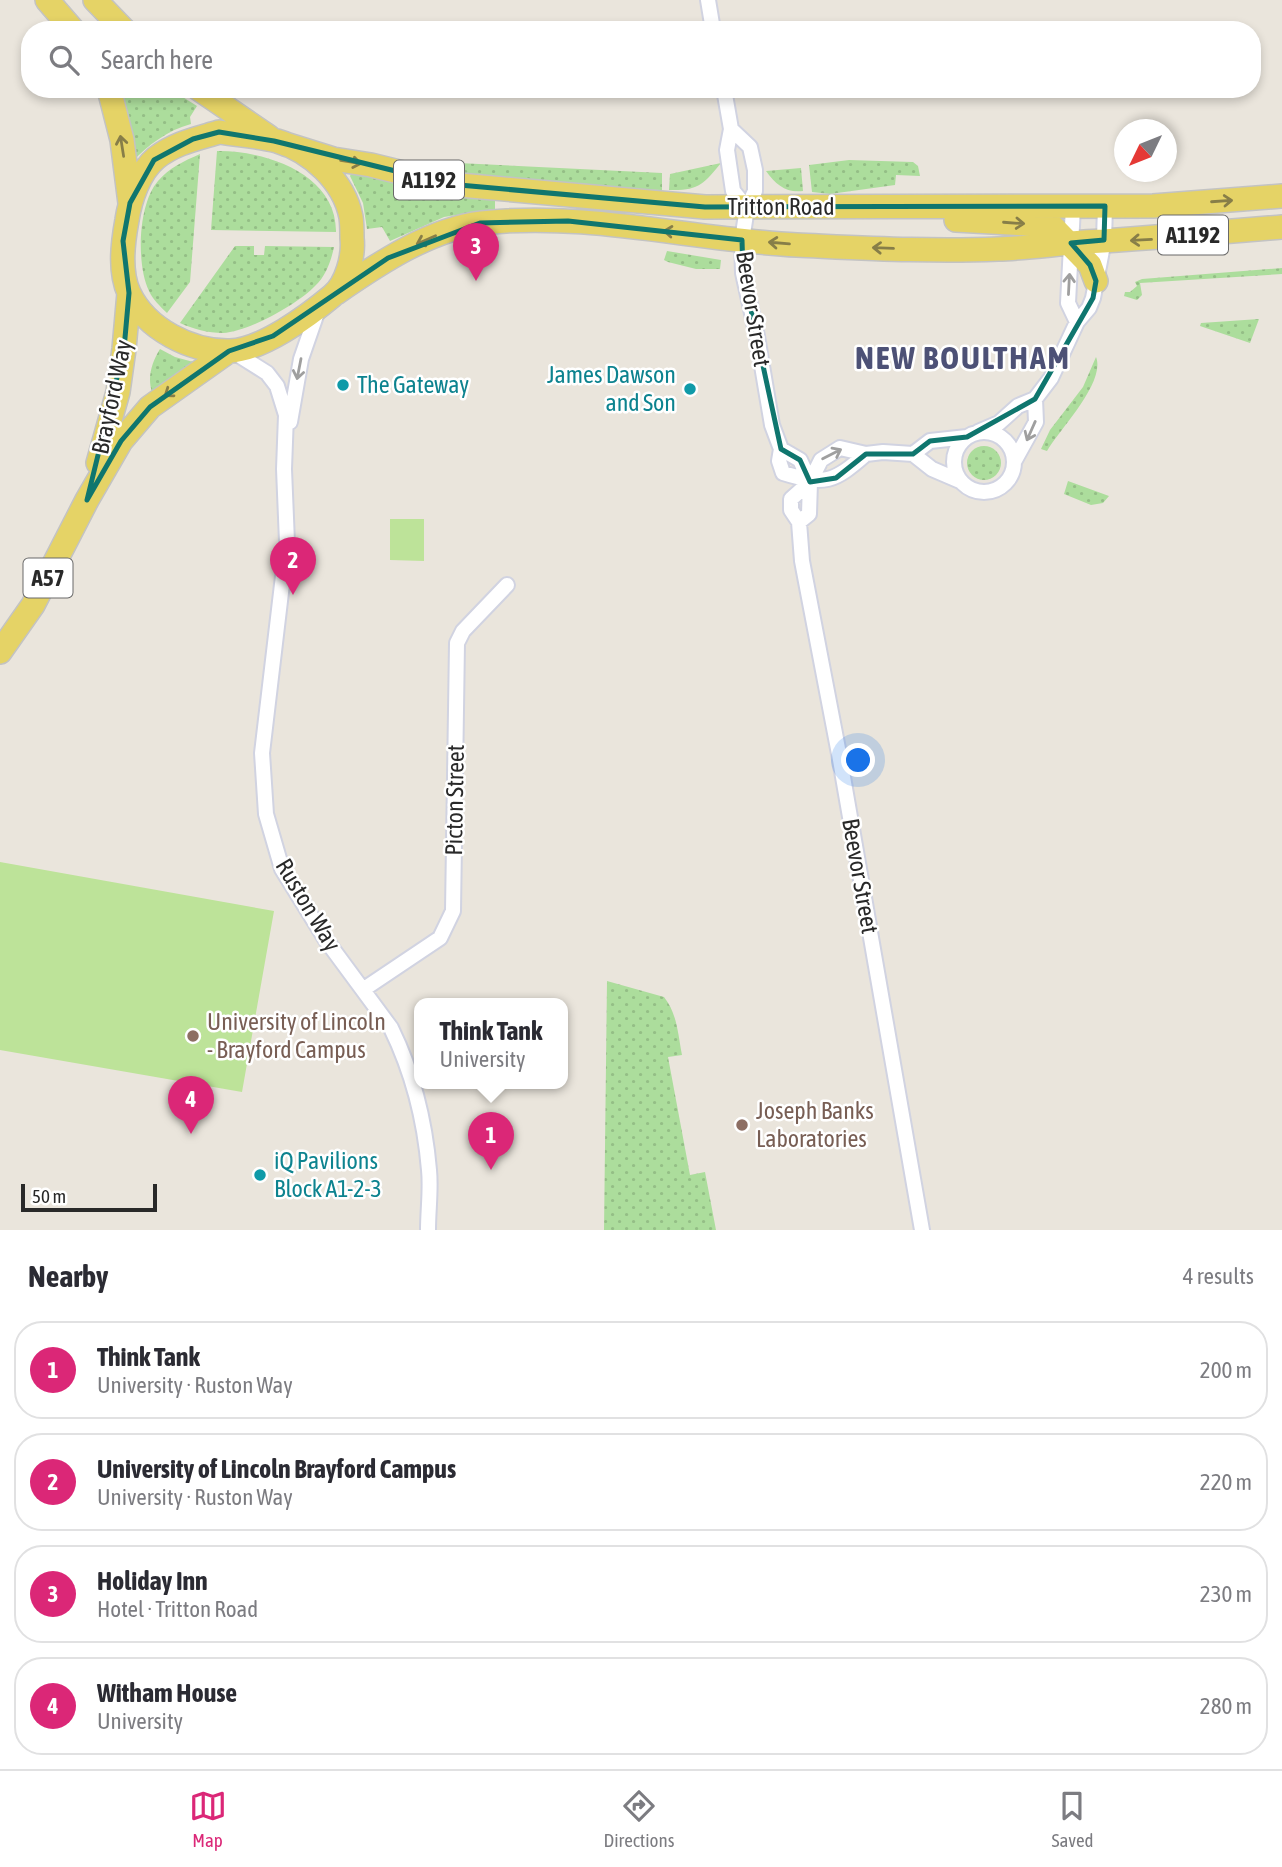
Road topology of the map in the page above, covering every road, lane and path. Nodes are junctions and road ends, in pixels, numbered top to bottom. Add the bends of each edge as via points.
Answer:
1 (47, 0) edge
2 (95, 0) edge
3 (708, 0) edge
4 (65, 21) edge
5 (115, 21) edge
6 (712, 21) edge
7 (111, 98) edge
8 (213, 98) edge
9 (726, 98) edge
10 (731, 129) junction
11 (280, 142) junction
12 (1282, 196) edge
13 (130, 203) junction
14 (1105, 206) junction
15 (874, 207) junction
16 (1073, 207) junction
17 (747, 208) junction
18 (1282, 226) edge
19 (742, 240) junction
20 (1104, 240) junction
21 (1071, 243) junction
22 (1096, 281) junction
23 (129, 293) junction
24 (328, 300) junction
25 (1077, 322) junction
26 (231, 351) junction
27 (1035, 399) junction
28 (287, 434) junction
29 (973, 434) junction
30 (866, 454) junction
31 (913, 454) junction
32 (1015, 460) junction
33 (960, 481) junction
34 (810, 482) junction
35 (87, 500) junction
36 (507, 585) dead end
37 (0, 652) edge
38 (363, 989) junction
39 (428, 1230) edge
40 (922, 1230) edge

1 - 4 main road
2 - 5 main road
3 - 6 street
13 -> 7 main road
8 - 11 main road
9 - 10 street, Beevor Street
10 - 17 street, Beevor Street via 727,150 733,191
10 - 17 street, Beevor Street via 750,148 755,170 755,191
11 - 13 main road via 219,132 179,143 154,160
11 -> 17 main road, Tritton Road / A1192 via 333,159 448,184
11 - 24 main road via 318,162 342,192 351,216 353,250 346,272
14 -> 12 main road, Tritton Road / A1192
13 - 23 main road via 123,242
14 - 16 main road, Tritton Road / A1192
14 - 20 street
15 - 16 main road, Tritton Road / A1192
15 - 17 main road, Tritton Road / A1192
15 -> 21 main road via 914,218 1045,225
16 - 21 street
17 - 19 street, Beevor Street
18 -> 20 main road, Tritton Road / A1192
21 -> 19 main road, Tritton Road / A1192 via 936,250
19 -> 24 main road, Tritton Road / A1192 via 568,222 480,223 434,236 388,258
19 - 34 street, Beevor Street via 743,273 772,425 781,449 779,461 783,473
20 - 21 main road, Tritton Road / A1192
20 - 22 street
21 - 22 main road via 1090,264
25 -> 21 street via 1068,303
22 - 25 street via 1089,308
23 - 26 main road via 150,321 174,338
23 - 35 main road, Brayford Way via 118,392
24 - 26 main road via 273,336
24 -> 28 street, Ruston Way via 301,359
25 - 27 street via 1051,378
26 - 28 street, Ruston Way via 267,373 277,386
26 -> 35 main road, Brayford Way via 150,407 121,441
27 - 29 street
27 -> 32 street via 1036,422
28 - 38 street, Ruston Way via 287,542 262,753 266,814 282,869
29 - 31 street via 930,441
29 - 32 street via 999,436 1010,446
29 - 33 street via 958,447 954,461
30 - 31 street
30 - 34 street via 836,478
34 -> 30 street via 821,460 840,448
31 - 33 street via 932,469
32 - 33 street via 1009,480 993,491 979,492
34 - 40 street, Beevor Street via 791,499 790,510 799,522 802,561
35 - 37 main road, Brayford Way / A57 via 33,605
36 - 38 street, Picton Street via 457,643 453,911 440,938
38 - 39 street, Ruston Way via 391,1028 417,1099 429,1170

